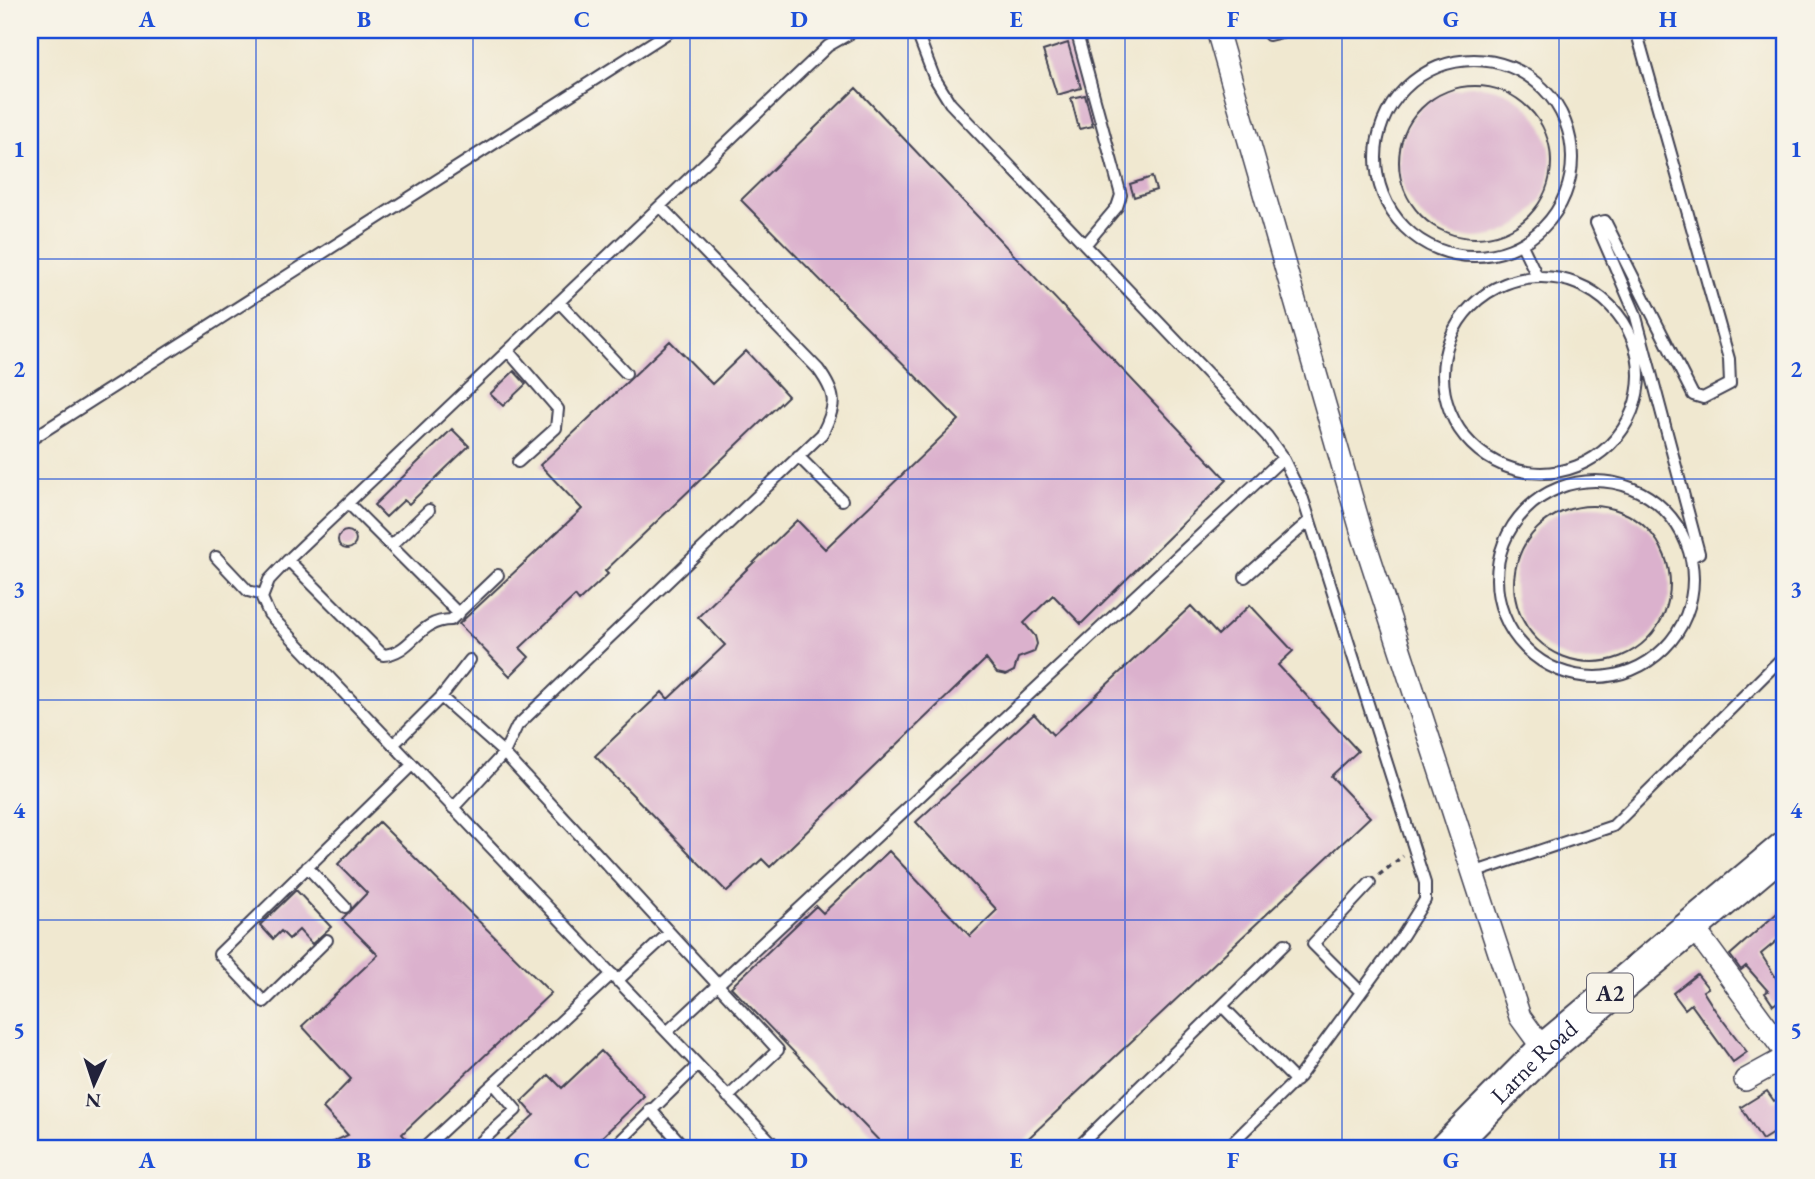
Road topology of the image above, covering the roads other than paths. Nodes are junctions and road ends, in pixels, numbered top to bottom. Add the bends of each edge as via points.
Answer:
1 (672, 30) edge
2 (856, 30) edge
3 (916, 30) edge
4 (1076, 30) edge
5 (1217, 30) edge
6 (1290, 30) edge
7 (1636, 30) edge
8 (1269, 35) dead end
9 (660, 206) junction
10 (1085, 244) junction
11 (1521, 245) junction
12 (1536, 276) junction
13 (559, 302) junction
14 (508, 351) junction
15 (1641, 351) junction
16 (626, 373) dead end
17 (30, 440) edge
18 (798, 456) junction
19 (1283, 458) junction
20 (517, 462) dead end
21 (1559, 472) junction
22 (1557, 488) junction
23 (842, 500) dead end
24 (348, 503) junction
25 (429, 510) dead end
26 (1310, 521) junction
27 (391, 546) junction
28 (1692, 557) junction
29 (216, 558) dead end
30 (288, 560) junction
31 (498, 575) dead end
32 (1245, 577) dead end
33 (263, 595) junction
34 (459, 614) junction
35 (1785, 654) edge
36 (470, 660) dead end
37 (441, 697) junction
38 (393, 744) junction
39 (504, 753) junction
40 (412, 765) junction
41 (453, 808) junction
42 (1785, 848) edge
43 (307, 867) junction
44 (1473, 873) junction
45 (1370, 883) road end
46 (345, 906) dead end
47 (1691, 924) junction
48 (669, 933) junction
49 (327, 940) dead end
50 (1285, 944) dead end
51 (614, 977) junction
52 (718, 986) junction
53 (1361, 992) junction
54 (1222, 1006) junction
55 (1777, 1023) edge
56 (667, 1032) junction
57 (1544, 1050) junction
58 (1785, 1052) edge
59 (1785, 1058) edge
60 (698, 1065) junction
61 (1745, 1080) dead end
62 (1296, 1081) junction
63 (494, 1084) junction
64 (728, 1097) junction
65 (650, 1110) junction
66 (769, 1140) junction
67 (423, 1149) edge
68 (473, 1149) edge
69 (612, 1149) edge
70 (686, 1149) edge
71 (760, 1149) edge
72 (778, 1149) edge
73 (1076, 1149) edge
74 (1226, 1149) edge
75 (1446, 1149) edge

1 - 17 lane
2 - 9 lane via 828,46
3 - 10 lane via 950,103
4 - 10 lane via 1121,195 1117,207
5 - 44 street via 1361,530
6 - 8 lane
7 - 15 lane via 1729,359 1730,384 1703,398 1693,395 1605,220 1596,223 1635,313
9 - 13 lane
9 - 18 lane via 818,369 831,388 834,412 822,433
10 - 19 lane
11 - 11 lane via 1546,226 1564,200 1572,170 1570,136 1557,104 1534,79 1503,63 1469,59 1436,66 1406,85 1386,112 1375,145 1376,176 1386,205 1414,236 1461,256 1492,255
11 - 12 lane
12 - 15 lane via 1571,280 1601,296 1625,321
12 - 21 lane via 1503,283 1474,302 1453,328 1443,361 1443,393 1454,422 1473,446 1498,464 1528,473
13 - 14 lane
13 - 16 lane
14 - 20 lane via 558,409 556,428
14 - 24 lane
15 - 21 lane via 1640,387 1631,416 1614,442 1589,461
15 - 28 lane via 1699,553
18 - 23 lane
18 - 39 lane via 517,726
19 - 26 lane
19 - 52 lane
21 - 22 lane
22 - 28 lane via 1590,480 1624,485 1655,500 1678,526
22 - 28 lane via 1528,506 1507,533 1496,566 1497,597 1507,626 1526,651 1552,669 1582,677 1613,677 1643,666 1667,647 1685,621 1693,591
24 - 27 lane
24 - 30 lane
25 - 27 lane
26 - 32 lane
26 - 53 lane via 1425,883 1424,900
27 - 34 lane
29 - 33 lane via 248,591
30 - 33 lane via 269,580
30 - 34 lane via 383,655 402,649 428,624
31 - 34 lane
33 - 38 lane via 269,614
35 - 44 lane via 1613,826
36 - 37 lane
37 - 38 lane
37 - 39 lane
38 - 40 lane
39 - 41 lane
39 - 48 lane
40 - 41 lane
40 - 43 lane
41 - 51 lane
42 - 47 main road, Larne Road / A2
43 - 46 lane
43 - 49 lane via 219,954 264,1002
44 - 57 street via 1520,1017
45 - 53 lane via 1313,944
47 - 55 street
47 - 57 main road, Larne Road / A2
48 - 51 lane
48 - 52 lane
50 - 54 lane
51 - 56 lane
51 - 63 lane
52 - 56 lane
52 - 64 lane via 778,1050
53 - 62 lane
54 - 62 lane
54 - 73 lane
55 - 58 street
56 - 60 lane
57 - 75 main road, Larne Road / A2
59 - 61 street
60 - 64 lane
60 - 65 lane
62 - 74 lane
63 - 67 lane
63 - 68 lane via 516,1110
64 - 66 lane
65 - 69 lane
65 - 70 lane
66 - 71 lane
66 - 72 lane

